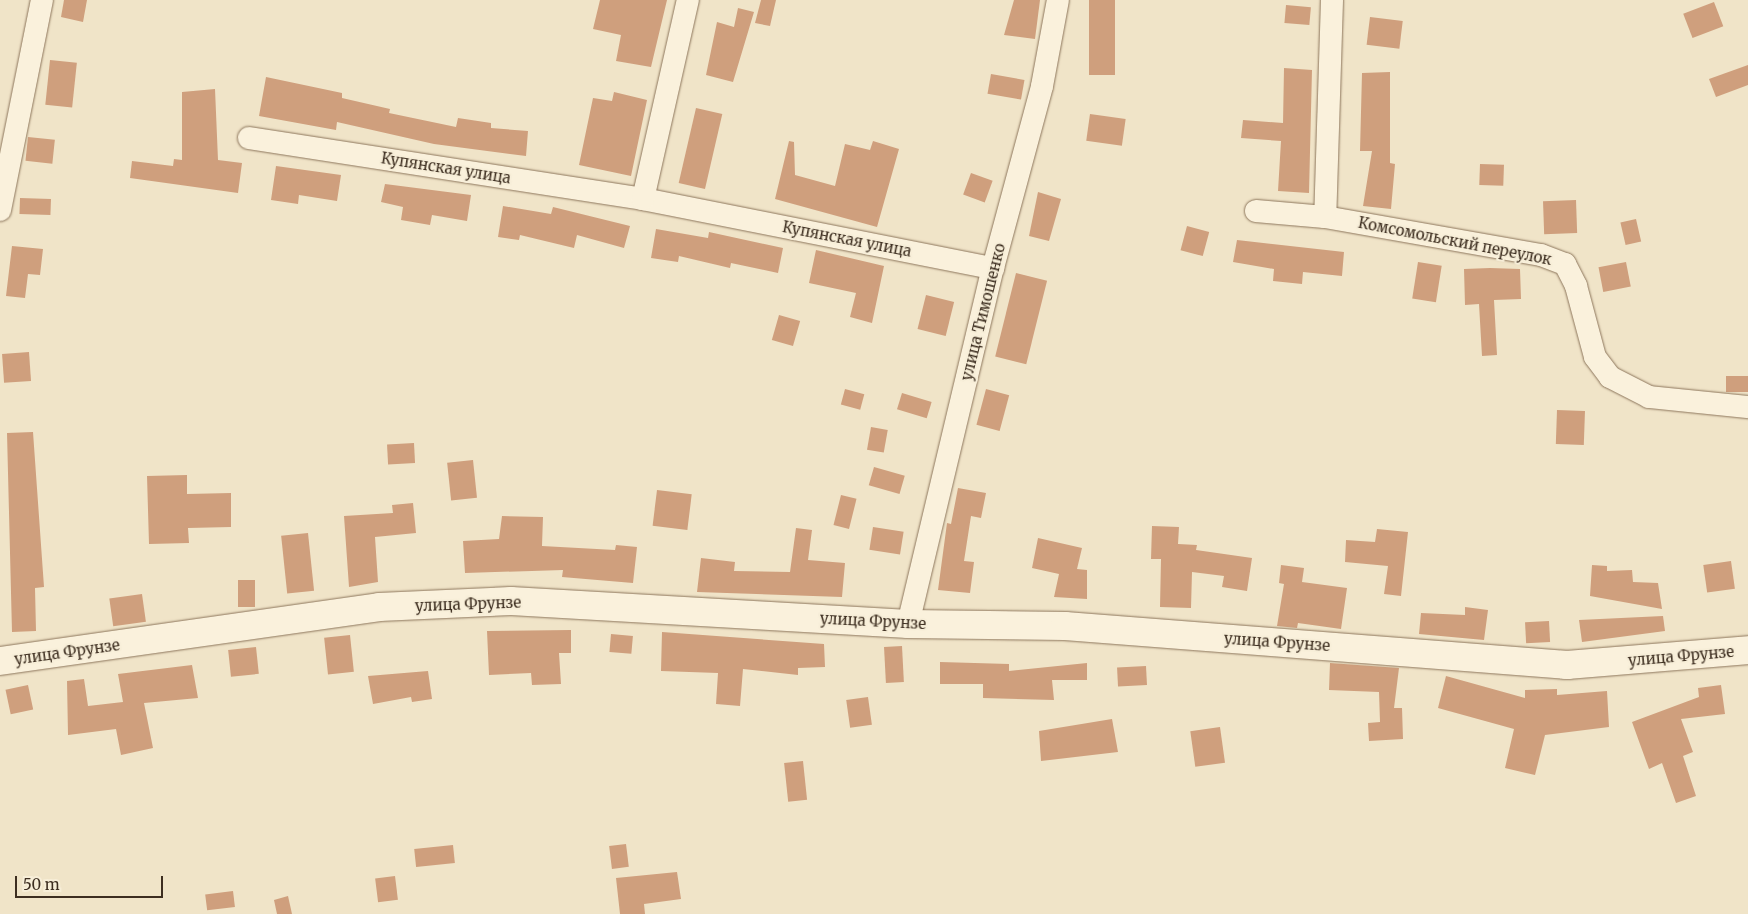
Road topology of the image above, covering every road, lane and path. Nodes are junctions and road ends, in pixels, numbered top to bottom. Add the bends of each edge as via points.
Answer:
1 (42, 0) edge
2 (688, 0) edge
3 (1058, 0) edge
4 (1332, 0) edge
5 (249, 138) dead end
6 (643, 199) junction
7 (0, 210) edge
8 (1256, 211) dead end
9 (1325, 216) junction
10 (992, 268) junction
11 (1748, 407) edge
12 (908, 624) junction
13 (1748, 650) edge
14 (0, 661) edge

1 - 7 street
2 - 6 street
3 - 10 street, улица Тимошенко via 1042,86
4 - 9 street
5 - 6 street, Купянская улица
6 - 10 street, Купянская улица
8 - 9 street
9 - 11 street, Комсомольский переулок via 1541,255 1565,264 1576,286 1595,357 1610,377 1649,397
10 - 12 street, улица Тимошенко
12 - 13 street, улица Фрунзе via 1066,626 1566,665
12 - 14 street, улица Фрунзе via 511,601 379,607

